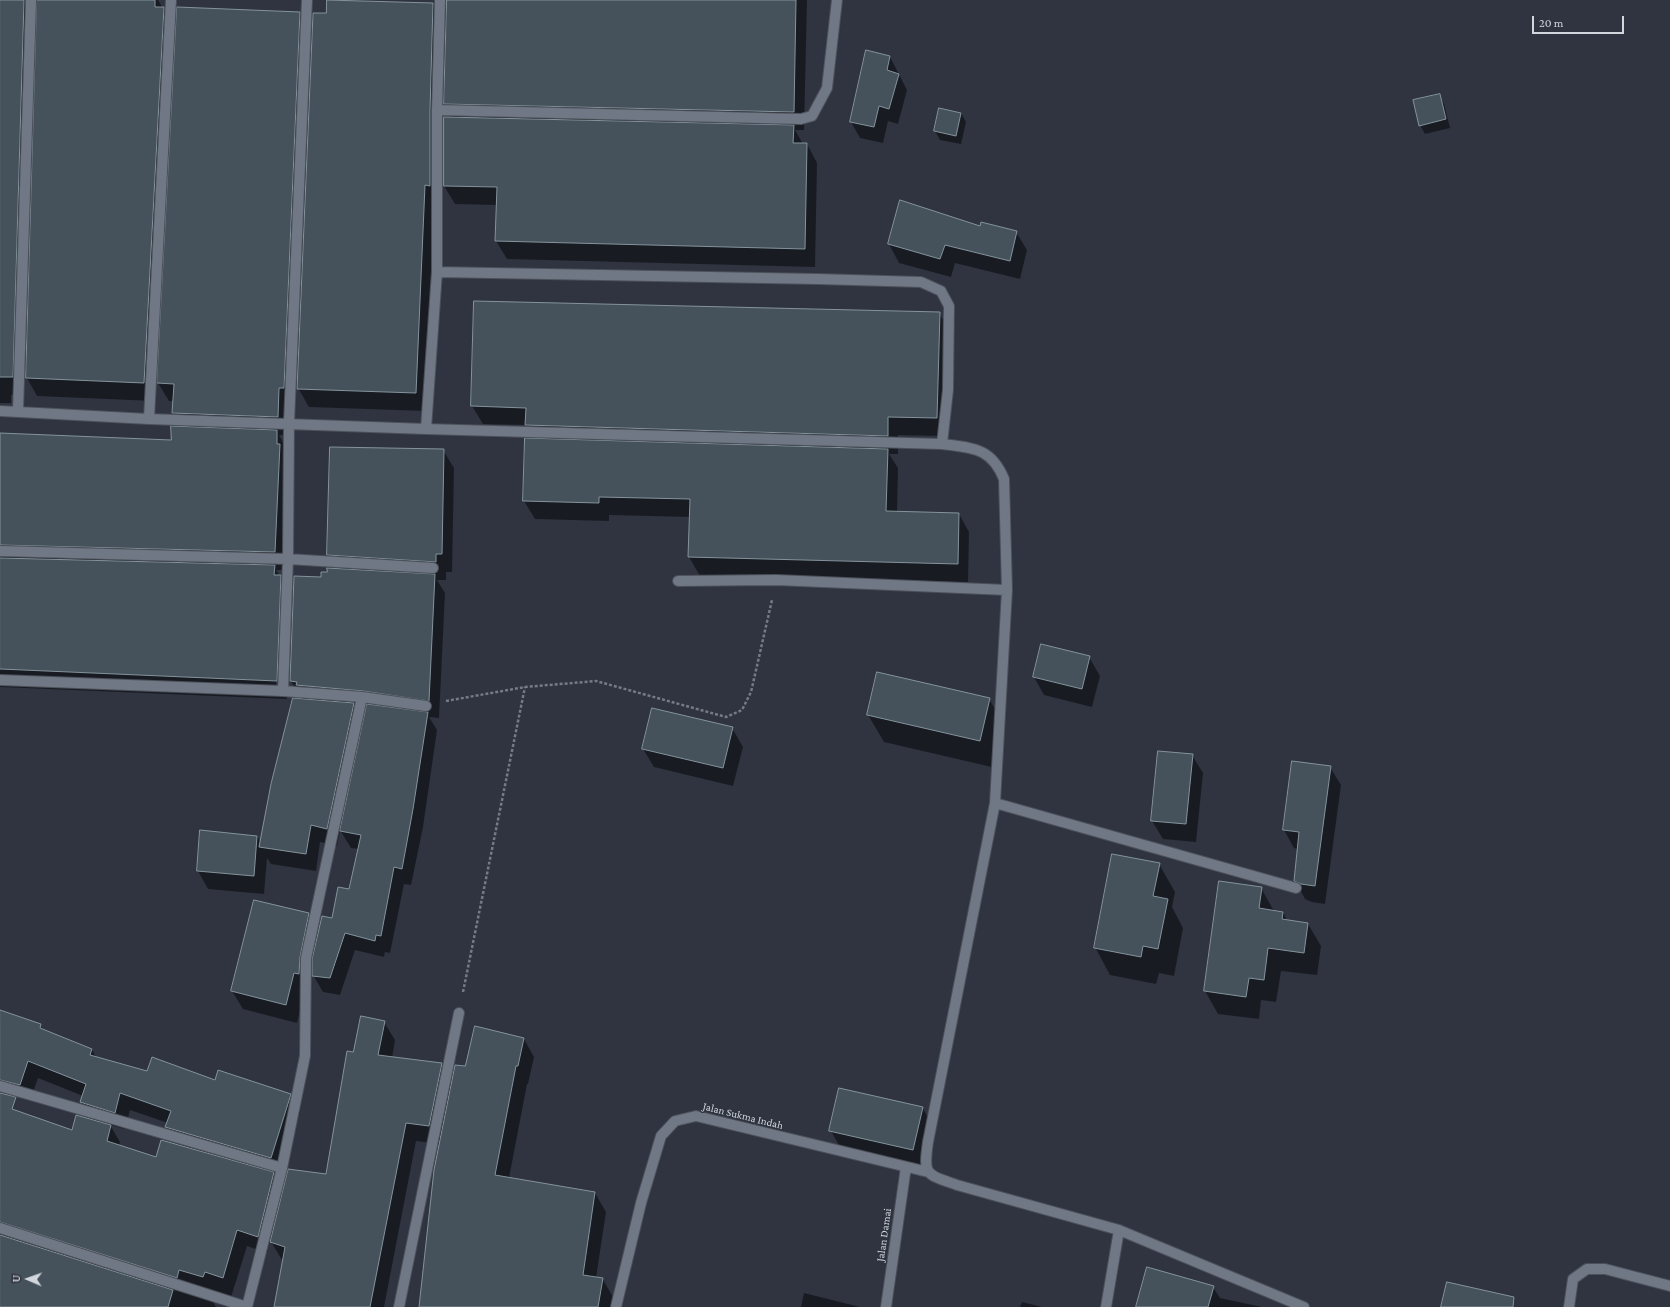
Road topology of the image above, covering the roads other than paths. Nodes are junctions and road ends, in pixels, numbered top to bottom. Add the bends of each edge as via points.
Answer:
1 (31, 0) edge
2 (171, 0) edge
3 (307, 0) edge
4 (440, 0) edge
5 (836, 0) edge
6 (437, 110) junction
7 (437, 272) junction
8 (0, 411) edge
9 (18, 411) junction
10 (149, 419) junction
11 (289, 423) junction
12 (426, 429) junction
13 (942, 444) junction
14 (0, 551) edge
15 (288, 559) junction
16 (433, 568) dead end
17 (678, 581) dead end
18 (1007, 590) junction
19 (0, 680) edge
20 (283, 691) junction
21 (362, 697) junction
22 (426, 706) road end
23 (995, 803) junction
24 (1296, 888) dead end
25 (459, 1012) road end
26 (0, 1086) edge
27 (906, 1167) junction
28 (282, 1168) junction
29 (928, 1172) junction
30 (0, 1228) edge
31 (1119, 1230) junction
32 (1670, 1286) edge
33 (247, 1307) edge
34 (399, 1307) edge
35 (616, 1307) edge
36 (886, 1307) edge
37 (1106, 1307) edge
38 (1304, 1307) edge
39 (1569, 1307) edge

1 - 9 street
2 - 10 street
3 - 11 street
4 - 6 street
5 - 6 street via 827,88 812,116 801,119
6 - 7 street
7 - 12 street
7 - 13 street via 921,282 941,291 949,306 948,390
8 - 9 street
9 - 10 street
10 - 11 street
11 - 12 street
11 - 15 street
12 - 13 street
13 - 18 street via 973,448 991,458 1000,469 1004,479
14 - 15 street
15 - 16 street
15 - 20 street
17 - 18 street via 776,580
18 - 23 street
19 - 20 street
20 - 21 street
21 - 22 street
21 - 28 street via 306,958 305,1056
23 - 24 street
23 - 29 street via 928,1142
25 - 34 street
26 - 28 street
27 - 29 street, Jalan Sukma Indah
27 - 35 street, Jalan Sukma Indah via 696,1116 675,1121 661,1136 641,1203
27 - 36 street, Jalan Damai
28 - 33 street
29 - 31 street, Jalan Sukma Indah via 933,1177 957,1185
30 - 33 street
31 - 37 street
31 - 38 street, Jalan Sukma Indah
32 - 39 street via 1605,1269 1587,1269 1573,1279

